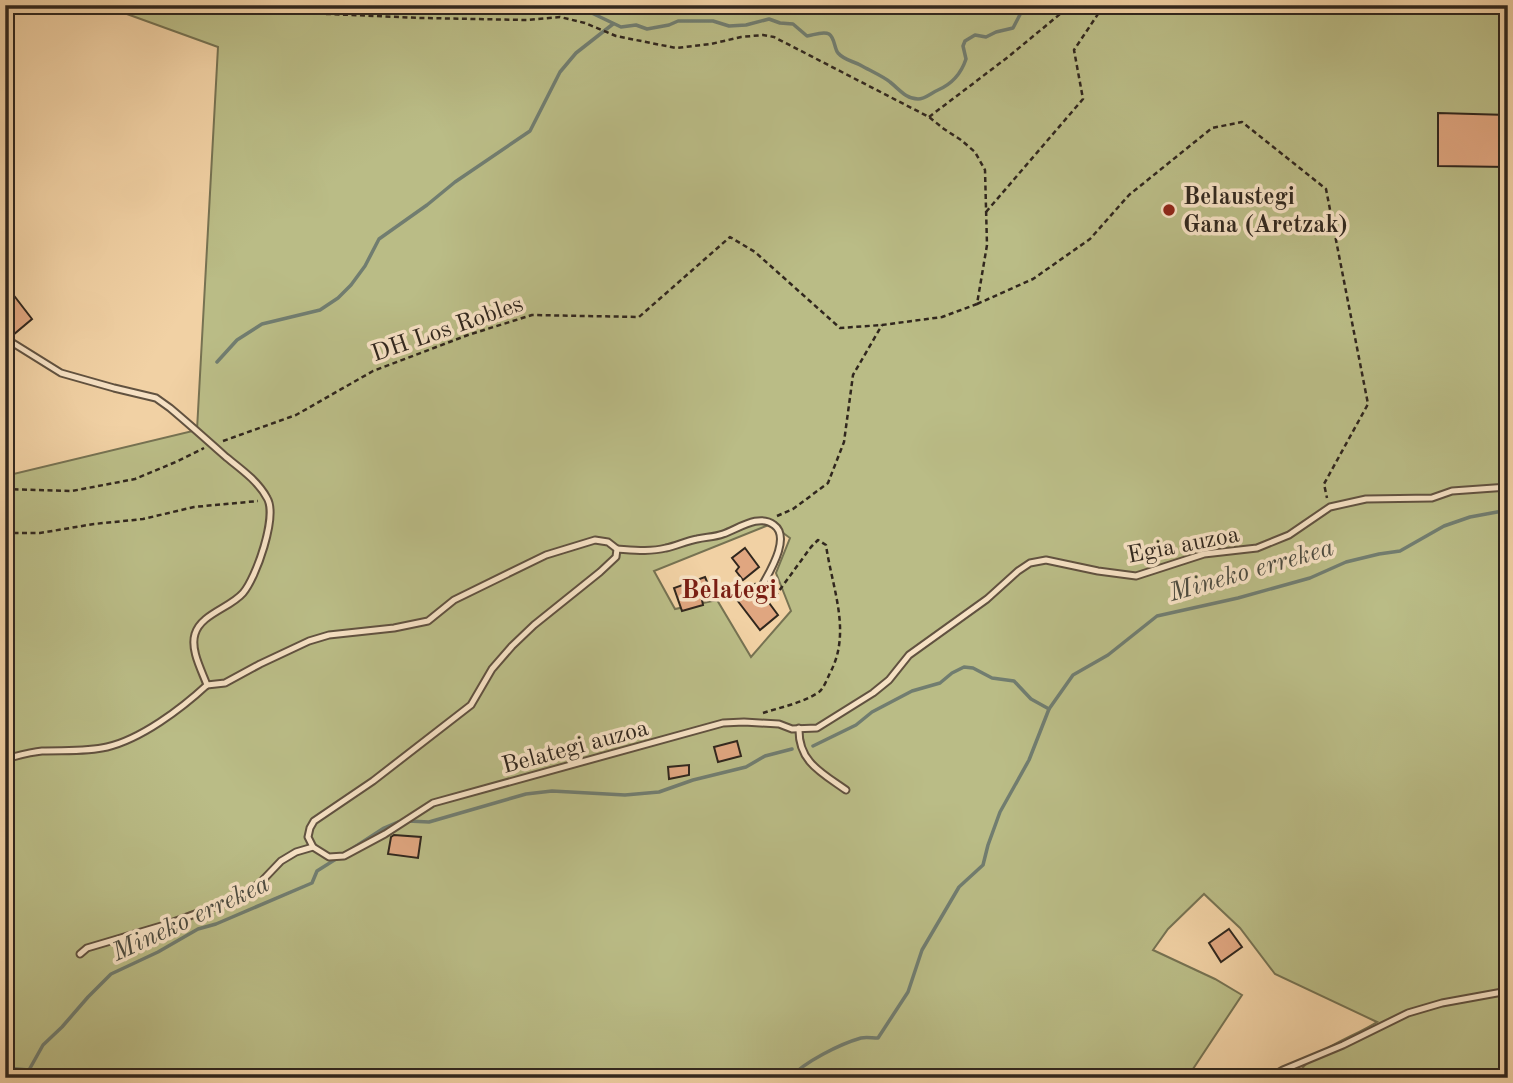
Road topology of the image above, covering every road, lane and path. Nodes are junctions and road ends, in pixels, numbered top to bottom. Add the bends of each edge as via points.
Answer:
1 (236, 5) edge
2 (1071, 5) edge
3 (1104, 5) edge
4 (929, 117) junction
5 (986, 212) junction
6 (977, 304) junction
7 (882, 326) junction
8 (5, 336) edge
9 (212, 444) junction
10 (1508, 487) edge
11 (5, 489) edge
12 (269, 500) junction
13 (1330, 507) junction
14 (764, 522) junction
15 (5, 533) edge
16 (617, 549) junction
17 (763, 584) joint
18 (207, 685) junction
19 (763, 713) dead end
20 (744, 722) joint
21 (799, 728) junction
22 (5, 759) edge
23 (846, 790) dead end
24 (313, 847) junction
25 (80, 954) dead end
26 (1508, 991) edge
27 (1269, 1078) edge

1 - 4 path via 258,11 422,18 560,18 676,48 763,35
2 - 4 path
3 - 5 path via 1074,50 1083,99
4 - 5 path via 975,152 985,170
5 - 6 path via 987,245
6 - 7 path, DH Los Robles via 942,317
6 - 13 path, DH Los Robles via 1033,279 1090,239 1129,195 1212,128 1242,122 1326,189 1368,404 1324,484
7 - 9 path, DH Los Robles via 840,328 755,252 730,237 639,317 532,315 373,371 296,415
7 - 14 path via 853,375 844,442 828,484 793,509
8 - 9 lane via 61,373 156,398
9 - 11 path, DH Los Robles via 135,479 72,491
9 - 12 lane via 256,482
10 - 13 lane, Egia auzoa via 1452,491 1432,498 1366,499
12 - 15 path via 194,507 40,533
12 - 18 lane via 265,543 243,593 195,633 194,647
13 - 21 lane, Egia auzoa via 1289,535 1257,548 1205,554 1136,576 1046,560 1030,563 909,655 873,693 817,728
14 - 16 lane via 664,549
14 - 17 lane via 775,525 780,533 780,548
16 - 18 lane via 594,540 547,555 454,600 428,621 329,635 225,683
16 - 24 lane via 616,557 600,572 512,646 471,705 314,821 308,837
17 - 19 path via 766,593 776,595 818,540 826,545 839,604 841,645 821,691
18 - 22 lane via 170,715 126,741
20 - 21 lane, Egia auzoa
20 - 24 lane, Belategi auzoa via 723,723 433,803 344,856 329,857
21 - 23 lane via 803,753 811,765
24 - 25 lane via 281,861 240,897
26 - 27 lane via 1408,1013

